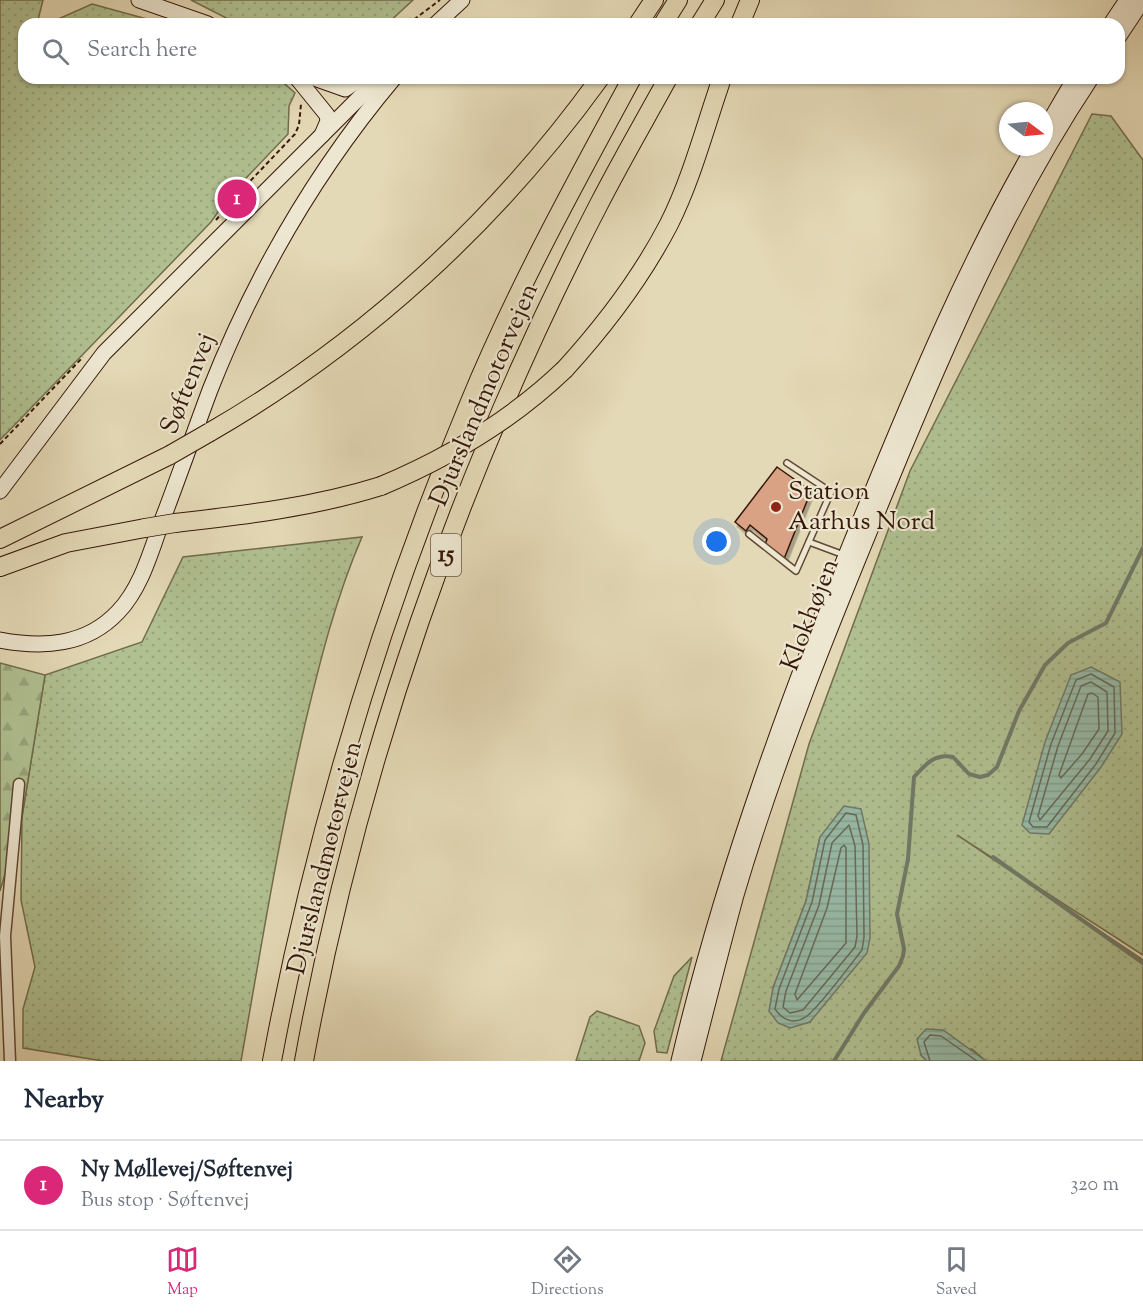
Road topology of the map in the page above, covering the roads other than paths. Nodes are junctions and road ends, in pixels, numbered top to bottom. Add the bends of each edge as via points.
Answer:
1 (139, 0) edge
2 (462, 0) edge
3 (654, 0) edge
4 (678, 0) edge
5 (715, 0) edge
6 (750, 0) edge
7 (1127, 0) edge
8 (1143, 0) edge
9 (444, 12) edge
10 (191, 18) edge
11 (642, 18) edge
12 (667, 18) edge
13 (704, 18) edge
14 (742, 18) edge
15 (1115, 18) edge
16 (1125, 27) edge
17 (352, 84) edge
18 (373, 84) edge
19 (389, 84) edge
20 (596, 84) edge
21 (629, 84) edge
22 (665, 84) edge
23 (720, 84) edge
24 (1071, 84) edge
25 (1087, 84) edge
26 (312, 85) edge
27 (1053, 116) edge
28 (322, 135) junction
29 (1030, 156) edge
30 (787, 463) dead end
31 (0, 491) edge
32 (749, 534) dead end
33 (0, 539) edge
34 (809, 542) junction
35 (846, 555) junction
36 (0, 567) edge
37 (0, 640) edge
38 (19, 784) dead end
39 (10, 1061) edge
40 (272, 1061) edge
41 (304, 1061) edge
42 (679, 1061) edge
43 (693, 1061) edge

1 - 10 street
2 - 9 street
3 - 11 highway
4 - 12 highway
5 - 13 highway
6 - 14 highway
7 - 15 street
8 - 16 street
17 - 26 street via 345,89
18 - 28 street
19 - 37 street, Søftenvej via 327,165 270,257 226,354 148,558 128,600 95,631 66,642 33,645
20 - 33 highway, bridge via 522,176 430,271 328,355 253,408 170,455
21 - 40 highway, Djurslandmotorvejen / 15 via 522,288 469,402 432,497 348,742 299,928
22 - 41 highway, Djurslandmotorvejen / 15 via 594,215 462,508 411,651 353,839
23 - 36 highway, bridge via 669,223 630,292 565,369 539,394 486,432 447,456 341,499 66,543
24 - 27 street
25 - 43 street, Klokhøjen via 1026,187 979,278 861,551 737,893
26 - 28 street via 327,115
28 - 31 street via 104,353
29 - 35 street, Klokhøjen via 967,272 914,388
30 - 34 lane via 831,492
32 - 34 lane via 796,571
34 - 35 lane
35 - 42 street, Klokhøjen via 773,744 724,890
38 - 39 street via 5,936

